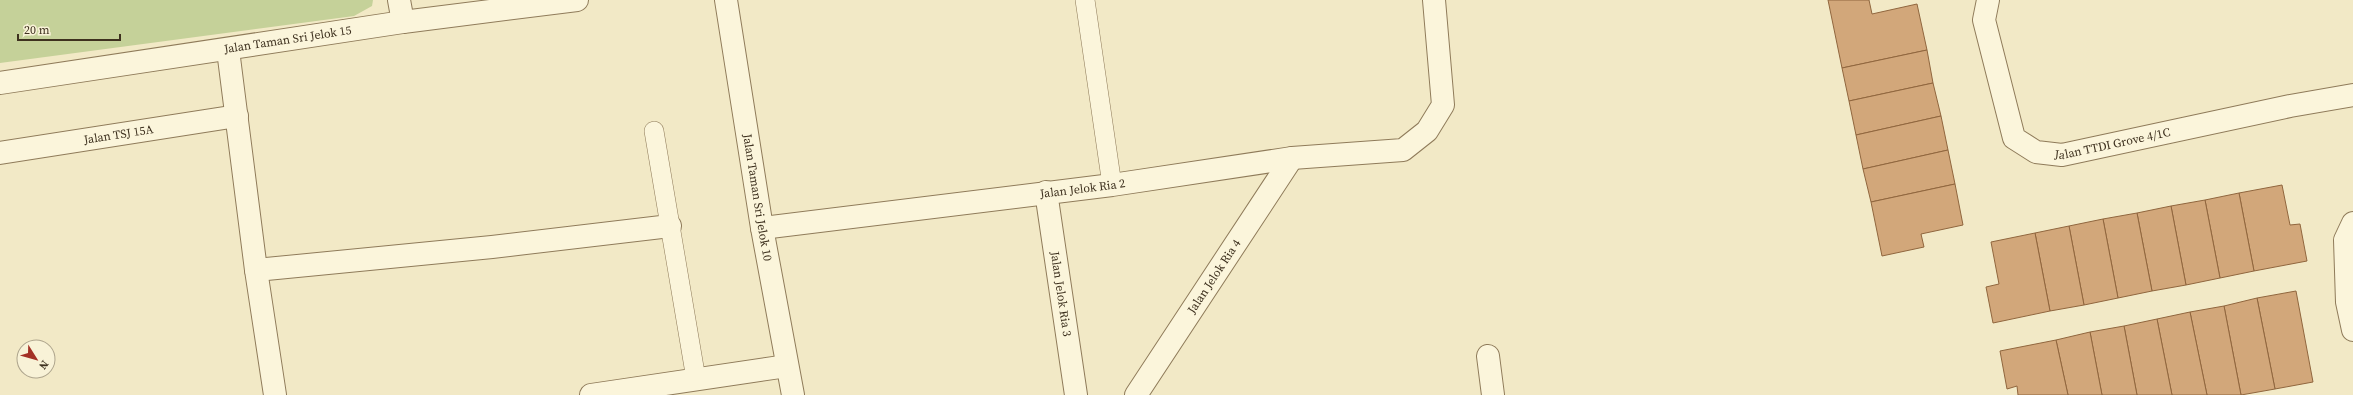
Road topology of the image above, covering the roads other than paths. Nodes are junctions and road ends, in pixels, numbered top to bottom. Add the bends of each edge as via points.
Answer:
1 (399, 0) edge
2 (577, 0) edge
3 (726, 0) edge
4 (1085, 0) edge
5 (1434, 0) edge
6 (1988, 0) edge
7 (403, 22) junction
8 (228, 50) junction
9 (0, 83) edge
10 (2353, 95) edge
11 (237, 116) junction
12 (654, 131) dead end
13 (0, 153) edge
14 (1292, 158) junction
15 (1112, 185) junction
16 (1046, 192) junction
17 (2353, 222) edge
18 (670, 226) junction
19 (762, 228) junction
20 (2349, 267) edge
21 (256, 270) junction
22 (2353, 330) edge
23 (1488, 356) dead end
24 (787, 366) junction
25 (696, 379) junction
26 (275, 395) edge
27 (591, 395) edge
28 (793, 395) edge
29 (1076, 395) edge
30 (1136, 395) edge
31 (1493, 395) edge

1 - 7 street
2 - 7 street, Jalan Taman Sri Jelok 15
3 - 19 street, Jalan Taman Sri Jelok 10
4 - 15 lane
5 - 14 street, Jalan Jelok Ria 2 via 1443,105 1428,131 1403,150
6 - 10 street, Jalan TTDI Grove 4/1C via 1984,20 2014,138 2036,152 2062,155
7 - 8 street, Jalan Taman Sri Jelok 15
8 - 9 street, Jalan Taman Sri Jelok 15
8 - 11 street
11 - 13 street, Jalan TSJ 15A
11 - 21 street
12 - 18 lane
14 - 15 street, Jalan Jelok Ria 2
14 - 30 street, Jalan Jelok Ria 4
15 - 16 street, Jalan Jelok Ria 2
16 - 19 street, Jalan Jelok Ria 2
16 - 29 street, Jalan Jelok Ria 3
17 - 20 street via 2345,240
18 - 21 street via 492,247
18 - 25 lane
19 - 24 street, Jalan Taman Sri Jelok 10
20 - 22 street via 2347,302
21 - 26 street
23 - 31 street
24 - 25 street
24 - 28 street, Jalan Taman Sri Jelok 10
25 - 27 street

